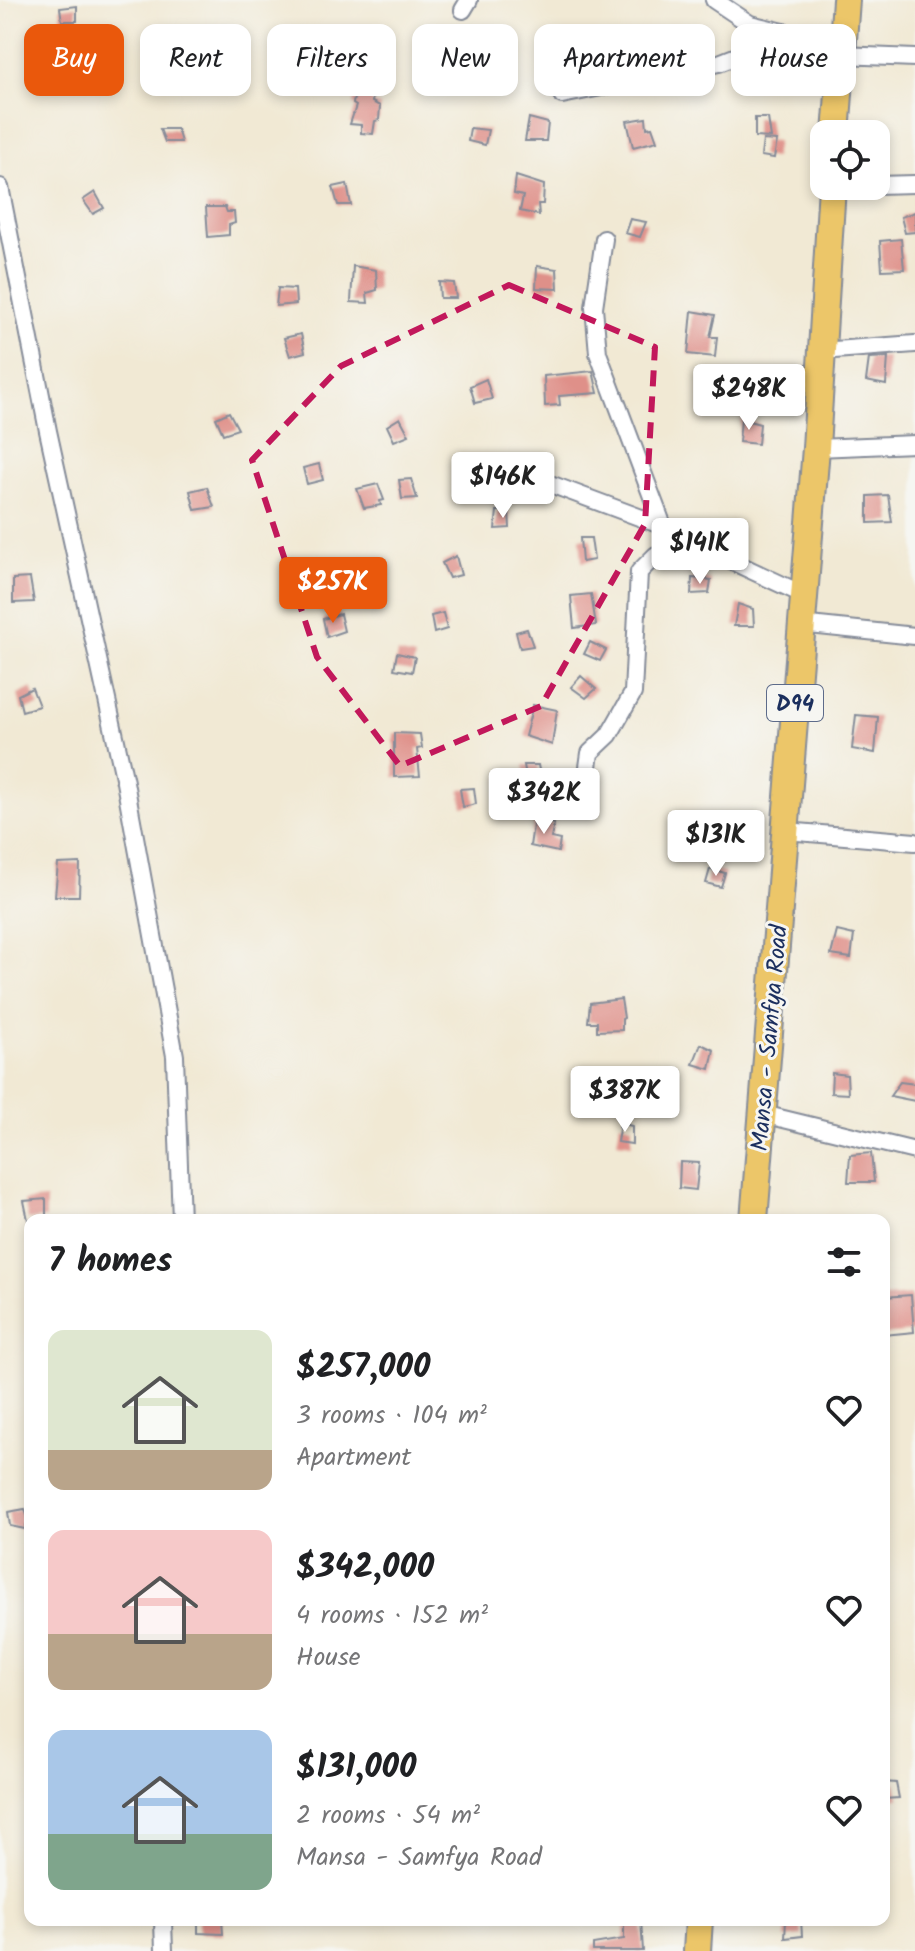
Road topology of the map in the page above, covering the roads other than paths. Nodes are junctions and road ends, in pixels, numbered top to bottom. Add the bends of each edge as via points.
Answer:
1 (714, 0) edge
2 (846, 0) edge
3 (750, 24) edge
4 (845, 24) edge
5 (856, 52) edge
6 (915, 58) edge
7 (839, 96) edge
8 (837, 120) edge
9 (915, 184) edge
10 (890, 185) edge
11 (0, 187) edge
12 (833, 200) edge
13 (604, 239) dead end
14 (915, 344) edge
15 (821, 351) junction
16 (915, 444) edge
17 (816, 448) junction
18 (496, 481) dead end
19 (663, 526) junction
20 (699, 546) junction
21 (802, 594) junction
22 (800, 624) junction
23 (915, 636) edge
24 (586, 781) dead end
25 (786, 831) junction
26 (915, 842) edge
27 (763, 1114) junction
28 (915, 1151) edge
29 (181, 1214) edge
30 (755, 1214) edge
31 (163, 1926) edge
32 (699, 1926) edge
33 (164, 1951) edge
34 (697, 1951) edge

1 - 3 street
2 - 4 main road
5 - 6 street
7 - 8 main road
9 - 10 street
11 - 29 street via 125,782 175,1056
12 - 15 main road, Mansa - Samfya Road / D94
13 - 19 street via 594,307 598,353
14 - 15 street
15 - 17 main road, Mansa - Samfya Road / D94
16 - 17 street
17 - 21 main road, Mansa - Samfya Road / D94
18 - 19 street via 553,485
19 - 20 street
20 - 21 street
20 - 24 street via 656,555 639,572 633,693 609,735 590,753
21 - 22 main road, Mansa - Samfya Road / D94
22 - 23 street
22 - 25 main road, Mansa - Samfya Road / D94
25 - 26 street
25 - 27 main road, Mansa - Samfya Road / D94
27 - 28 street
27 - 30 main road, Mansa - Samfya Road / D94
31 - 33 street
32 - 34 main road

